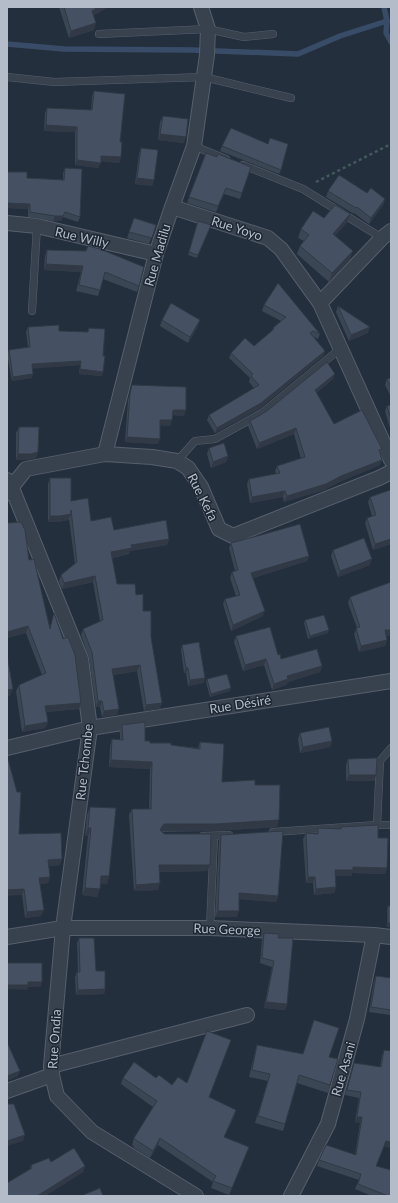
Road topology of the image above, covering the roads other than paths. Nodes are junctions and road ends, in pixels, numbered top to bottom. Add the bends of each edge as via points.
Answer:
1 (201, 7) edge
2 (208, 31) junction
3 (98, 34) dead end
4 (273, 34) dead end
5 (7, 77) edge
6 (204, 77) junction
7 (291, 98) dead end
8 (194, 146) junction
9 (230, 161) edge
10 (238, 164) edge
11 (172, 207) junction
12 (7, 223) edge
13 (37, 226) junction
14 (387, 234) edge
15 (156, 254) junction
16 (320, 303) junction
17 (32, 311) dead end
18 (341, 348) junction
19 (105, 454) junction
20 (391, 460) edge
21 (177, 461) junction
22 (391, 472) edge
23 (9, 487) edge
24 (391, 680) edge
25 (90, 728) junction
26 (7, 748) edge
27 (391, 748) edge
28 (377, 825) junction
29 (391, 825) edge
30 (268, 832) edge
31 (237, 834) edge
32 (192, 836) edge
33 (214, 836) junction
34 (63, 928) junction
35 (210, 928) junction
36 (374, 935) junction
37 (391, 937) edge
38 (7, 938) edge
39 (247, 1015) dead end
40 (52, 1071) junction
41 (7, 1091) edge
42 (196, 1196) edge
43 (291, 1196) edge

1 - 2 street
2 - 3 lane
2 - 4 lane via 244,37
2 - 6 street, Rue Madilu
5 - 6 lane via 54,82
6 - 7 lane
6 - 8 street, Rue Madilu
8 - 9 lane
8 - 11 street, Rue Madilu
10 - 14 lane via 303,189
11 - 15 street, Rue Madilu
11 - 16 street, Rue Yoyo via 268,238 281,249
12 - 13 street, Rue Willy
13 - 15 street, Rue Willy
13 - 17 lane
14 - 16 street
15 - 19 street, Rue Madilu
16 - 18 street, Rue Yoyo
18 - 20 street, Rue Yoyo
18 - 21 lane via 262,413 215,439 195,441
19 - 21 street, Rue Kefa
19 - 23 street, Rue Kefa via 26,469
21 - 22 street, Rue Kefa via 188,468 201,488 219,529 233,536
23 - 25 street, Rue Tchombe via 81,659
24 - 25 street, Rue Désiré
25 - 26 street, Rue Désiré
25 - 34 street, Rue Tchombe
27 - 28 lane via 380,761
28 - 29 lane
28 - 30 lane
31 - 33 lane
32 - 33 lane
33 - 35 lane
34 - 35 street, Rue George
34 - 38 street, Rue George
34 - 40 street, Rue Ondia
35 - 36 street, Rue George
36 - 37 street, Rue George
36 - 43 street, Rue Asani via 357,1019 328,1124
39 - 40 street
40 - 41 street
40 - 42 street, Rue Ondia via 57,1096 92,1132

